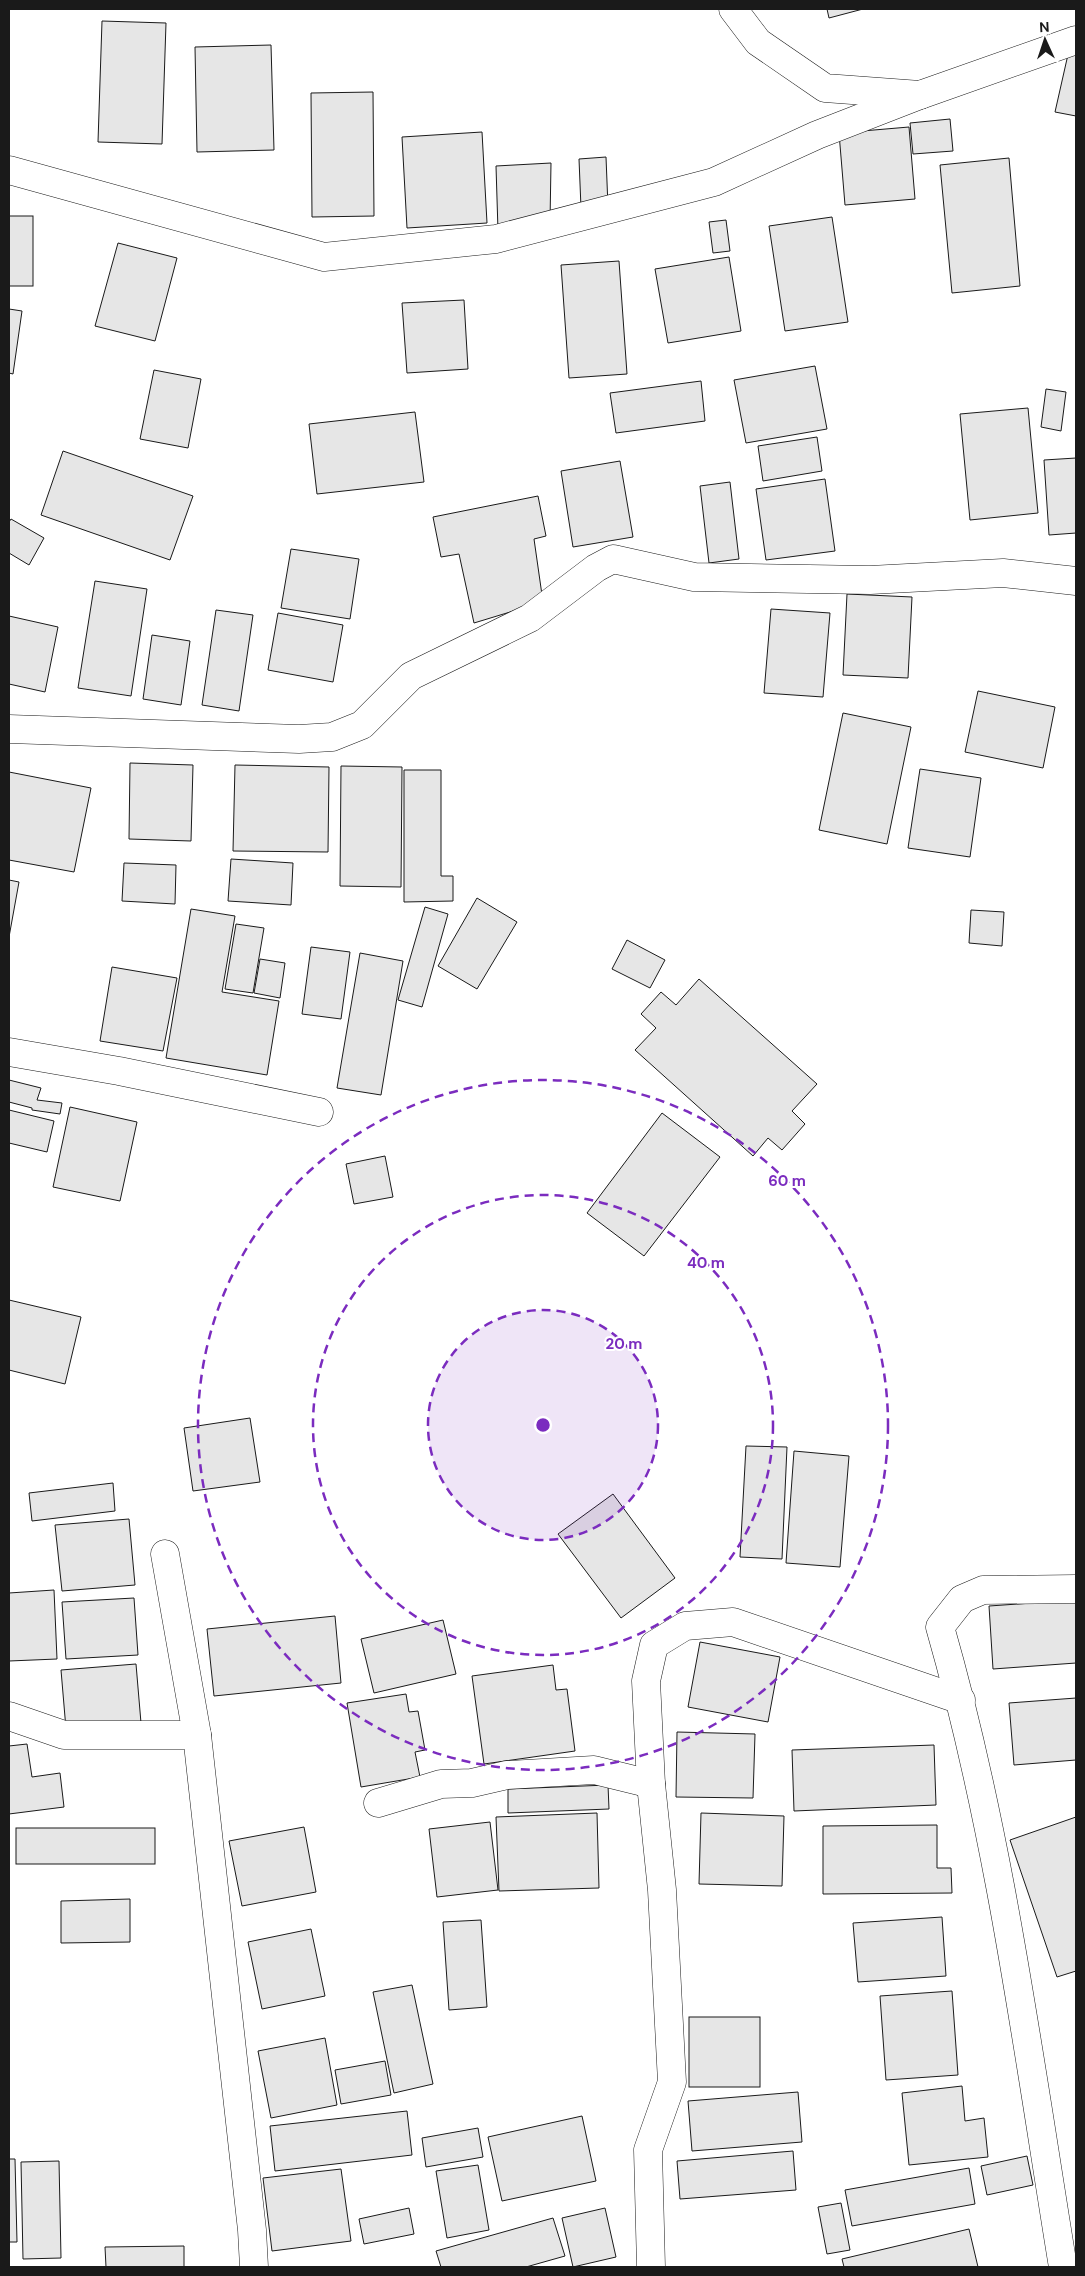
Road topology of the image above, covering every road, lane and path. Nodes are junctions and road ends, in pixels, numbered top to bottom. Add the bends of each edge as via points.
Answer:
1 (733, 9) edge
2 (1076, 40) edge
3 (920, 95) junction
4 (9, 170) edge
5 (1076, 581) edge
6 (9, 729) edge
7 (9, 1052) edge
8 (319, 1112) dead end
9 (165, 1554) dead end
10 (1076, 1589) edge
11 (961, 1700) junction
12 (9, 1716) edge
13 (196, 1735) junction
14 (651, 1784) junction
15 (378, 1803) dead end
16 (254, 2267) edge
17 (651, 2267) edge
18 (1063, 2267) edge

1 - 3 street via 758,42 825,88
2 - 3 street
3 - 4 street via 817,135 714,182 496,239 324,257
5 - 6 street via 1002,573 870,580 694,577 614,559 596,568 530,618 411,676 362,725 332,737 299,739
7 - 8 street
9 - 13 street
10 - 11 street via 983,1590 962,1599 940,1627
11 - 14 street via 733,1622 685,1626 654,1645 646,1681
11 - 18 street via 1012,1944
12 - 13 street via 64,1735
13 - 16 street
14 - 15 street via 594,1770 507,1775 472,1783 441,1784
14 - 17 street via 662,1890 672,2082 648,2150

